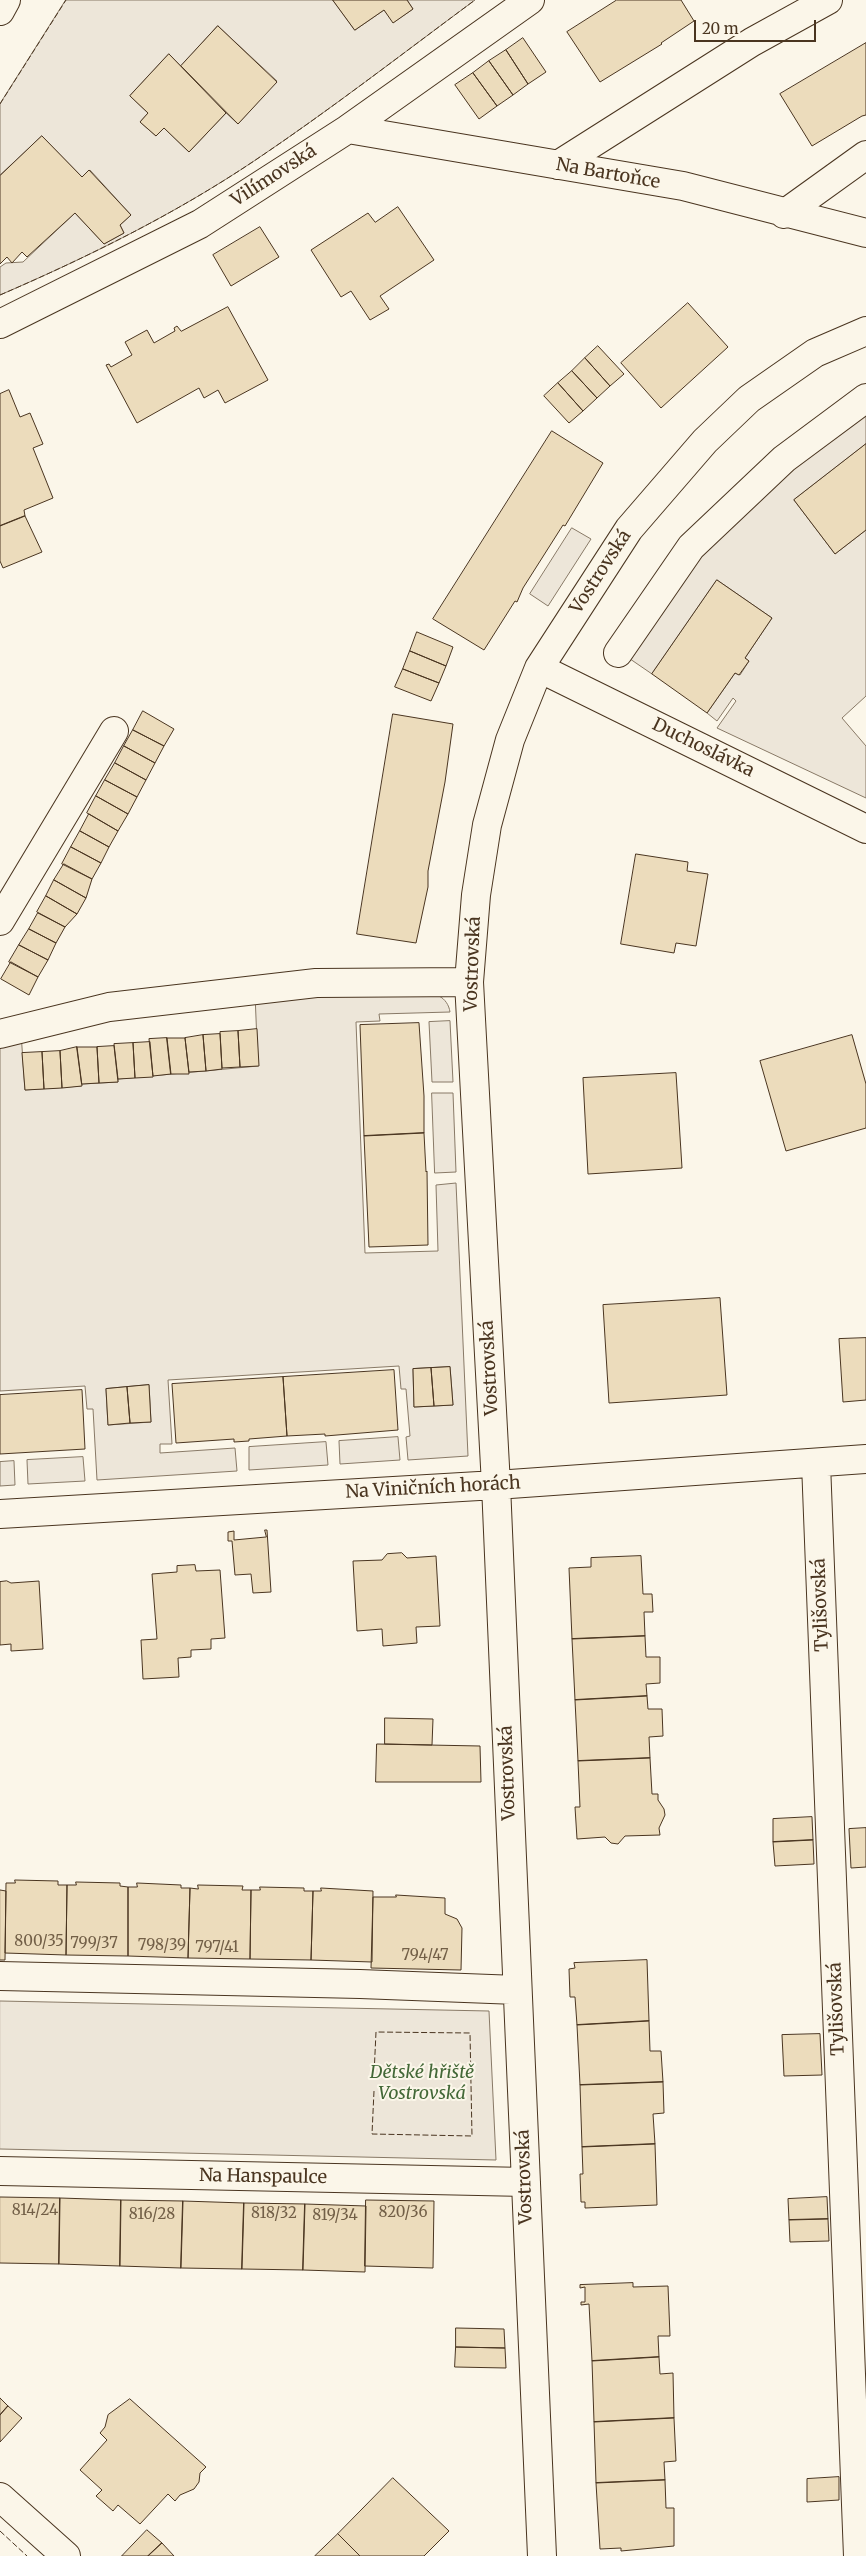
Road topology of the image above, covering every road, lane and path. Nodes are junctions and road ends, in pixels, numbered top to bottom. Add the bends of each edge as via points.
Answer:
1 (6, 0) edge
2 (530, 0) edge
3 (828, 0) edge
4 (0, 11) edge
5 (348, 128) junction
6 (866, 155) edge
7 (558, 165) junction
8 (784, 214) junction
9 (866, 233) edge
10 (0, 324) edge
11 (866, 331) edge
12 (866, 398) edge
13 (618, 652) dead end
14 (539, 668) junction
15 (114, 731) dead end
16 (866, 829) edge
17 (0, 921) edge
18 (469, 982) junction
19 (0, 1034) edge
20 (866, 1459) edge
21 (816, 1462) junction
22 (496, 1485) junction
23 (0, 1514) edge
24 (0, 1976) edge
25 (517, 1990) junction
26 (0, 2171) edge
27 (526, 2182) junction
28 (0, 2497) edge
29 (66, 2556) edge
30 (542, 2556) edge
31 (858, 2556) edge

1 - 4 street
2 - 5 street, Vilímovská
3 - 7 street via 752,42
5 - 7 street, Na Bartoňce
5 - 10 street, Vilímovská via 200,224
6 - 8 street
7 - 8 street, Na Bartoňce via 683,186
8 - 9 street, Na Bartoňce
11 - 14 street, Vostrovská via 815,353 749,399 705,440 629,529
12 - 13 street via 784,459 691,547
14 - 16 street, Duchoslávka
14 - 18 street, Vostrovská via 510,740 487,824 476,895
15 - 17 street
18 - 19 street via 316,983 108,1007
18 - 22 street, Vostrovská
20 - 21 street, Na Viničních horách
21 - 22 street, Na Viničních horách
21 - 31 street, Tylišovská
22 - 23 street, Na Viničních horách
22 - 25 street, Vostrovská
24 - 25 street
25 - 27 street, Vostrovská
26 - 27 street, Na Hanspaulce
27 - 30 street, Vostrovská
28 - 29 street

